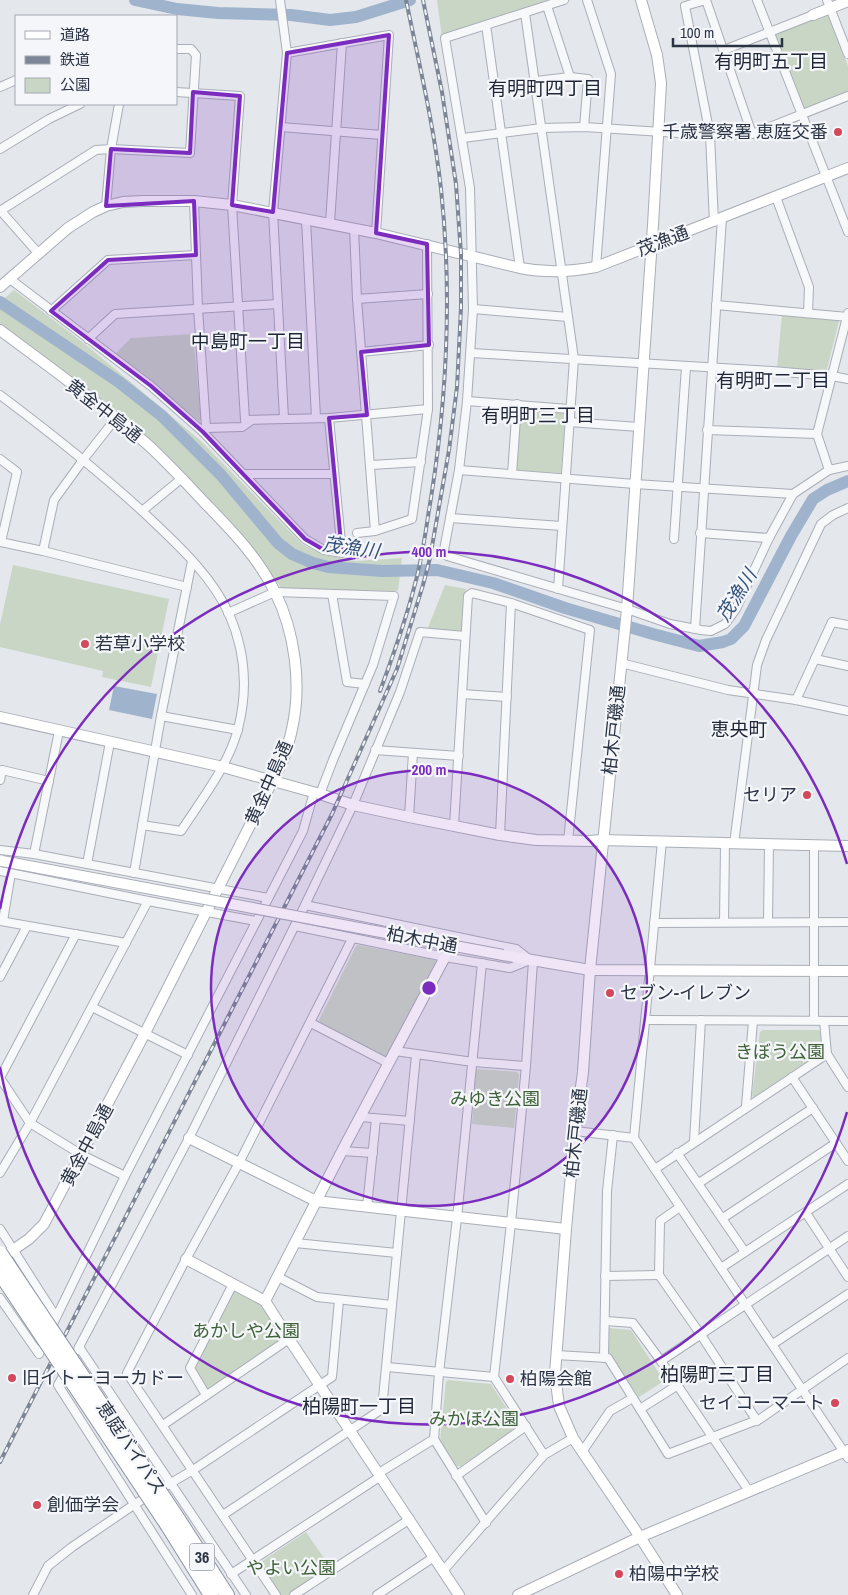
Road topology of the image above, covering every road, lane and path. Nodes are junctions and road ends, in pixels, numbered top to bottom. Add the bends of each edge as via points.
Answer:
1 (280, 0) edge
2 (564, 0) edge
3 (587, 0) edge
4 (641, 0) edge
5 (706, 0) edge
6 (756, 0) edge
7 (848, 1) edge
8 (829, 4) edge
9 (547, 6) junction
10 (525, 13) junction
11 (813, 14) joint
12 (486, 25) junction
13 (769, 31) junction
14 (342, 43) junction
15 (178, 50) edge
16 (724, 50) junction
17 (287, 53) junction
18 (848, 54) edge
19 (570, 77) junction
20 (15, 80) edge
21 (536, 81) junction
22 (0, 87) edge
23 (178, 92) edge
24 (193, 92) junction
25 (848, 96) edge
26 (78, 105) edge
27 (119, 105) edge
28 (801, 116) junction
29 (281, 127) junction
30 (584, 127) junction
31 (542, 128) junction
32 (607, 128) junction
33 (336, 131) junction
34 (659, 132) junction
35 (502, 134) junction
36 (752, 134) junction
37 (382, 135) junction
38 (710, 135) junction
39 (463, 138) junction
40 (0, 149) edge
41 (111, 149) junction
42 (848, 168) edge
43 (827, 176) junction
44 (776, 197) junction
45 (194, 202) junction
46 (232, 205) junction
47 (106, 206) junction
48 (0, 210) edge
49 (273, 212) junction
50 (306, 219) junction
51 (718, 220) junction
52 (330, 223) junction
53 (354, 228) junction
54 (376, 232) junction
55 (848, 232) edge
56 (427, 244) junction
57 (652, 244) junction
58 (38, 253) junction
59 (196, 255) junction
60 (471, 257) junction
61 (596, 267) junction
62 (520, 268) junction
63 (563, 272) junction
64 (4, 284) edge
65 (428, 294) junction
66 (357, 299) junction
67 (278, 304) junction
68 (716, 305) junction
69 (237, 306) junction
70 (198, 308) junction
71 (473, 309) junction
72 (51, 311) junction
73 (808, 313) junction
74 (848, 315) edge
75 (568, 317) junction
76 (0, 330) edge
77 (88, 340) junction
78 (428, 345) junction
79 (362, 352) junction
80 (471, 353) junction
81 (574, 359) junction
82 (644, 364) junction
83 (686, 367) junction
84 (711, 368) junction
85 (832, 376) junction
86 (848, 379) edge
87 (0, 395) edge
88 (467, 401) junction
89 (516, 404) junction
90 (428, 409) junction
91 (570, 409) junction
92 (367, 415) junction
93 (116, 418) junction
94 (284, 418) junction
95 (316, 418) junction
96 (329, 418) junction
97 (252, 420) junction
98 (568, 422) junction
99 (639, 427) junction
100 (205, 430) junction
101 (707, 430) junction
102 (817, 434) junction
103 (0, 459) edge
104 (83, 460) junction
105 (421, 462) junction
106 (371, 465) junction
107 (848, 466) edge
108 (459, 470) junction
109 (829, 470) junction
110 (243, 474) junction
111 (334, 474) junction
112 (512, 474) junction
113 (565, 478) junction
114 (181, 479) junction
115 (636, 484) junction
116 (677, 486) junction
117 (703, 488) junction
118 (793, 494) junction
119 (848, 508) edge
120 (142, 511) junction
121 (450, 518) junction
122 (562, 526) junction
123 (375, 531) junction
124 (357, 534) dead end
125 (700, 534) junction
126 (769, 538) junction
127 (674, 539) dead end
128 (1, 542) edge
129 (43, 551) junction
130 (192, 561) junction
131 (187, 588) junction
132 (558, 589) junction
133 (275, 592) junction
134 (332, 594) junction
135 (512, 603) junction
136 (626, 612) junction
137 (228, 613) junction
138 (848, 625) edge
139 (695, 629) junction
140 (466, 636) junction
141 (815, 658) junction
142 (621, 663) junction
143 (848, 666) edge
144 (365, 684) junction
145 (752, 692) junction
146 (462, 694) junction
147 (507, 697) junction
148 (796, 700) junction
149 (848, 711) edge
150 (161, 716) junction
151 (0, 717) edge
152 (238, 730) junction
153 (59, 731) junction
154 (110, 742) junction
155 (375, 750) junction
156 (155, 753) junction
157 (413, 753) junction
158 (458, 756) junction
159 (223, 767) junction
160 (0, 780) edge
161 (49, 781) junction
162 (272, 781) junction
163 (317, 793) junction
164 (353, 805) junction
165 (409, 817) junction
166 (142, 825) junction
167 (454, 826) junction
168 (500, 835) junction
169 (602, 840) junction
170 (568, 841) junction
171 (662, 841) junction
172 (729, 844) junction
173 (769, 844) junction
174 (814, 845) junction
175 (848, 846) edge
176 (0, 850) edge
177 (34, 854) junction
178 (1, 864) edge
179 (87, 864) junction
180 (11, 873) junction
181 (134, 873) junction
182 (219, 888) junction
183 (268, 898) junction
184 (148, 901) junction
185 (305, 905) junction
186 (207, 911) junction
187 (2, 921) edge
188 (256, 921) junction
189 (724, 922) junction
190 (768, 922) junction
191 (813, 922) junction
192 (848, 922) edge
193 (654, 923) junction
194 (27, 926) junction
195 (295, 926) junction
196 (76, 934) junction
197 (352, 939) junction
198 (126, 943) junction
199 (445, 957) junction
200 (532, 961) junction
201 (482, 963) junction
202 (590, 970) junction
203 (650, 970) junction
204 (814, 971) junction
205 (848, 971) edge
206 (0, 978) edge
207 (92, 1007) junction
208 (646, 1020) junction
209 (701, 1020) junction
210 (753, 1020) junction
211 (814, 1020) junction
212 (824, 1020) junction
213 (848, 1020) edge
214 (311, 1023) junction
215 (145, 1033) junction
216 (395, 1051) junction
217 (827, 1054) junction
218 (188, 1055) junction
219 (416, 1055) junction
220 (473, 1062) junction
221 (388, 1063) junction
222 (526, 1066) junction
223 (792, 1077) junction
224 (848, 1087) edge
225 (746, 1106) junction
226 (813, 1108) junction
227 (361, 1117) junction
228 (376, 1119) junction
229 (410, 1121) junction
230 (30, 1124) junction
231 (575, 1131) junction
232 (613, 1135) junction
233 (189, 1138) junction
234 (634, 1138) junction
235 (694, 1141) junction
236 (836, 1142) junction
237 (342, 1151) junction
238 (373, 1153) junction
239 (677, 1153) junction
240 (82, 1155) junction
241 (848, 1161) edge
242 (239, 1163) junction
243 (655, 1169) junction
244 (1, 1170) edge
245 (125, 1176) junction
246 (699, 1183) junction
247 (848, 1184) edge
248 (316, 1201) junction
249 (367, 1207) junction
250 (680, 1207) junction
251 (402, 1210) junction
252 (806, 1213) junction
253 (457, 1218) junction
254 (723, 1218) junction
255 (511, 1223) junction
256 (0, 1229) edge
257 (566, 1229) junction
258 (848, 1236) edge
259 (295, 1243) junction
260 (829, 1248) junction
261 (14, 1251) junction
262 (745, 1252) junction
263 (0, 1253) edge
264 (397, 1253) junction
265 (0, 1259) edge
266 (186, 1259) junction
267 (721, 1268) junction
268 (0, 1273) edge
269 (605, 1276) junction
270 (658, 1276) junction
271 (278, 1277) junction
272 (848, 1277) edge
273 (233, 1284) junction
274 (848, 1294) edge
275 (0, 1298) edge
276 (339, 1300) junction
277 (265, 1301) junction
278 (746, 1304) junction
279 (392, 1305) junction
280 (56, 1317) junction
281 (606, 1321) junction
282 (701, 1335) junction
283 (289, 1340) junction
284 (773, 1344) junction
285 (79, 1347) junction
286 (556, 1355) junction
287 (604, 1358) junction
288 (848, 1358) edge
289 (661, 1361) junction
290 (387, 1368) junction
291 (439, 1373) junction
292 (494, 1377) junction
293 (320, 1385) junction
294 (678, 1385) junction
295 (802, 1389) junction
296 (206, 1395) junction
297 (633, 1398) junction
298 (640, 1409) junction
299 (757, 1421) junction
300 (163, 1424) junction
301 (526, 1426) junction
302 (350, 1430) junction
303 (713, 1437) junction
304 (573, 1438) junction
305 (434, 1439) junction
306 (582, 1452) junction
307 (847, 1453) edge
308 (544, 1455) junction
309 (193, 1470) junction
310 (380, 1474) junction
311 (456, 1476) junction
312 (171, 1483) junction
313 (750, 1491) junction
314 (134, 1504) junction
315 (223, 1515) junction
316 (410, 1519) junction
317 (173, 1522) junction
318 (486, 1523) junction
319 (640, 1537) junction
320 (434, 1557) junction
321 (253, 1560) junction
322 (443, 1570) junction
323 (231, 1574) junction
324 (33, 1595) edge
325 (192, 1595) edge
326 (211, 1595) edge
327 (227, 1595) edge
328 (246, 1595) edge
329 (276, 1595) edge
330 (294, 1595) edge
331 (377, 1595) edge
332 (459, 1595) edge
333 (518, 1595) edge
334 (677, 1595) edge

1 - 17 street
2 - 9 street
3 - 32 street via 611,74
4 - 34 street, 柏木戸磯通 via 657,55 661,83
5 - 16 street
5 - 38 street via 685,6
6 - 13 street
7 - 8 street
8 - 11 street
8 - 18 street
9 - 10 street
9 - 19 street
10 - 12 street
10 - 21 street
11 - 13 street
12 - 35 street
12 - 39 street via 446,38
13 - 16 street
13 - 28 street
14 - 17 street
14 - 33 street
14 - 37 street via 389,35
15 - 24 street via 191,49 196,55
16 - 36 street
17 - 29 street
19 - 21 street
19 - 30 street via 588,79
20 - 22 street
21 - 31 street
23 - 24 street
24 - 41 street via 190,153
24 - 46 street via 240,96
25 - 28 street
26 - 40 street
27 - 41 street
28 - 36 street
28 - 43 street
29 - 33 street
29 - 49 street
30 - 31 street
30 - 32 street
31 - 35 street
31 - 63 street
32 - 34 street
32 - 61 street
33 - 37 street
33 - 52 street
34 - 38 street
34 - 57 street, 柏木戸磯通
35 - 39 street
35 - 62 street
36 - 38 street
37 - 54 street
38 - 51 street
39 - 60 street via 470,188
41 - 47 street
41 - 48 street via 96,150
42 - 43 street, 茂漁通
43 - 44 street, 茂漁通
43 - 55 street
44 - 51 street, 茂漁通
44 - 73 street via 809,287
45 - 46 street, 茂漁通
45 - 47 street, 茂漁通 via 123,202
45 - 59 street
46 - 49 street, 茂漁通
46 - 69 street
47 - 58 street, 茂漁通 via 76,222
48 - 58 street
49 - 50 street, 茂漁通
49 - 67 street
50 - 52 street, 茂漁通
50 - 95 street
51 - 57 street, 茂漁通
51 - 68 street
52 - 53 street, 茂漁通
53 - 54 street, 茂漁通
53 - 66 street
54 - 56 street, 茂漁通
56 - 60 street, 茂漁通
56 - 65 street
57 - 61 street, 茂漁通
57 - 82 street, 柏木戸磯通
58 - 64 street, 茂漁通
59 - 70 street
59 - 72 street via 108,260
60 - 62 street, 茂漁通
60 - 71 street
61 - 63 street, 茂漁通
62 - 63 street, 茂漁通
63 - 75 street
64 - 72 street
65 - 66 street
65 - 78 street
66 - 79 street
67 - 69 street
67 - 94 street
68 - 73 street
68 - 84 street
69 - 70 street
69 - 97 street via 245,420
70 - 77 street via 115,314
70 - 100 street
71 - 75 street
71 - 80 street
72 - 77 street
73 - 74 street
74 - 85 street
75 - 81 street
76 - 93 street, 黄金中島通
77 - 100 street
78 - 79 street
78 - 90 street
79 - 92 street
80 - 81 street
80 - 88 street
81 - 82 street
81 - 91 street
82 - 83 street
82 - 99 street, 柏木戸磯通
83 - 84 street
83 - 116 street
84 - 85 street
84 - 101 street
85 - 86 street
85 - 102 street
87 - 104 street
88 - 89 street
88 - 108 street
89 - 91 street
89 - 112 street
90 - 92 street
90 - 105 street
91 - 98 street
92 - 96 street
92 - 106 street
93 - 104 street
93 - 114 street, 黄金中島通
94 - 95 street
94 - 97 street
95 - 96 street
96 - 111 street
97 - 100 street via 242,427
98 - 99 street
98 - 113 street
99 - 115 street, 柏木戸磯通
100 - 110 street
101 - 102 street
101 - 117 street
102 - 109 street
103 - 128 street via 17,472
104 - 120 street
104 - 129 street via 54,500
105 - 106 street
105 - 123 street via 412,519
106 - 123 street
107 - 109 street
108 - 112 street
108 - 121 street
109 - 118 street
110 - 111 street
110 - 111 street via 305,539 324,550 342,553
112 - 113 street
113 - 115 street
113 - 122 street
114 - 120 street
114 - 133 street, 黄金中島通 via 255,558
115 - 116 street
115 - 136 street, 柏木戸磯通
116 - 117 street
116 - 127 street
117 - 118 street
117 - 125 street
118 - 126 street
119 - 145 street via 821,524 766,640
120 - 130 street
121 - 122 street
121 - 132 street via 444,550 447,556
122 - 132 street
123 - 124 street
125 - 126 street
125 - 139 street
126 - 139 street via 736,609 725,624 711,631
128 - 129 street
129 - 131 street
130 - 131 street
130 - 137 street via 213,585
131 - 150 street
132 - 136 street
133 - 134 street
133 - 137 street
133 - 162 street, 黄金中島通 via 291,642 296,696 284,758
134 - 144 street via 347,682
134 - 144 street via 394,596
135 - 140 street via 472,593 468,596
135 - 147 street
135 - 170 street via 590,630
136 - 139 street
136 - 142 street, 柏木戸磯通
137 - 152 street via 243,663 244,686
138 - 141 street via 832,622
140 - 146 street
140 - 155 street via 420,632 400,692
141 - 143 street
141 - 148 street
142 - 145 street via 728,690
142 - 169 street, 柏木戸磯通
144 - 163 street
145 - 148 street
145 - 172 street
146 - 147 street
146 - 158 street
147 - 168 street
148 - 149 street
150 - 152 street
150 - 156 street
151 - 153 street
152 - 159 street
153 - 154 street
153 - 161 street
154 - 156 street
154 - 179 street
155 - 157 street
155 - 164 street
156 - 159 street
156 - 166 street
157 - 158 street
157 - 165 street
158 - 167 street
159 - 162 street
159 - 166 street via 181,831
160 - 161 street via 2,770
161 - 177 street
162 - 163 street
162 - 182 street, 黄金中島通
163 - 164 street
163 - 183 street via 303,831
164 - 165 street
164 - 185 street
165 - 167 street
166 - 181 street
167 - 168 street
168 - 170 street
169 - 170 street
169 - 171 street
169 - 202 street, 柏木戸磯通
171 - 172 street
171 - 193 street
172 - 173 street
172 - 189 street
173 - 174 street
173 - 190 street
174 - 175 street
174 - 191 street
176 - 177 street
177 - 179 street
178 - 180 street
178 - 200 street, 柏木中通, bridge
179 - 181 street
180 - 184 street
180 - 187 street
181 - 182 street
182 - 183 street
182 - 186 street, 黄金中島通
183 - 188 street
184 - 186 street
184 - 198 street
185 - 195 street
185 - 200 street via 516,948
186 - 188 street
186 - 215 street, 黄金中島通
187 - 194 street
188 - 218 street
189 - 190 street
189 - 193 street
190 - 191 street
191 - 192 street
191 - 204 street
193 - 203 street
194 - 196 street
194 - 206 street
195 - 197 street
195 - 233 street
196 - 198 street
196 - 230 street via 0,1078
197 - 199 street
197 - 214 street
198 - 207 street
199 - 201 street
199 - 216 street
200 - 201 street via 510,968
200 - 202 street, 柏木中通
200 - 222 street
201 - 220 street
202 - 203 street, 柏木中通
202 - 231 street, 柏木戸磯通
203 - 204 street, 柏木中通
203 - 208 street
204 - 205 street, 柏木中通
204 - 211 street
207 - 215 street
207 - 230 street
208 - 209 street
208 - 234 street
209 - 210 street
209 - 235 street
210 - 211 street
210 - 225 street
211 - 212 street
212 - 213 street
212 - 217 street
214 - 221 street
214 - 242 street
215 - 218 street
215 - 240 street, 黄金中島通
216 - 219 street
216 - 221 street
217 - 223 street
217 - 224 street
218 - 245 street
219 - 220 street
219 - 229 street
220 - 222 street
220 - 253 street
221 - 227 street
222 - 255 street
223 - 225 street
223 - 226 street
225 - 235 street
226 - 236 street
226 - 246 street
227 - 228 street
227 - 237 street
228 - 229 street
228 - 238 street
229 - 251 street
230 - 240 street
230 - 244 street
231 - 232 street
231 - 257 street, 柏木戸磯通
232 - 234 street
232 - 269 street via 607,1191
233 - 242 street
233 - 285 street
234 - 243 street
235 - 239 street
236 - 241 street
236 - 254 street
237 - 238 street
237 - 248 street
238 - 249 street
239 - 243 street
239 - 246 street
240 - 245 street
240 - 261 street, 黄金中島通 via 44,1224
242 - 248 street
242 - 266 street
243 - 250 street
245 - 280 street
246 - 254 street
247 - 252 street
248 - 249 street
248 - 259 street
249 - 251 street
250 - 267 street
250 - 270 street via 660,1222
251 - 253 street
251 - 264 street
252 - 260 street
252 - 262 street
253 - 255 street
253 - 291 street
254 - 262 street
255 - 257 street
255 - 292 street
256 - 261 street
257 - 286 street, 柏木戸磯通
258 - 260 street
259 - 264 street
259 - 271 street
260 - 272 street
260 - 278 street
261 - 265 street, 黄金中島通
261 - 280 street
262 - 267 street
263 - 317 highway, 恵庭バイパス / 36, bridge
264 - 279 street
266 - 273 street
266 - 300 street via 127,1373
267 - 278 street
268 - 317 highway, 恵庭バイパス / 36, bridge
269 - 270 street
269 - 281 street
270 - 282 street
271 - 276 street via 317,1297
271 - 277 street
273 - 277 street
273 - 296 street via 190,1368
274 - 284 street
275 - 280 street via 39,1354
276 - 279 street
276 - 293 street via 332,1376
277 - 283 street
278 - 282 street
278 - 284 street
279 - 290 street
281 - 287 street
281 - 289 street via 632,1323
282 - 289 street
282 - 299 street
283 - 293 street
283 - 296 street
284 - 295 street
285 - 312 street
285 - 314 street via 58,1385
286 - 287 street
286 - 304 street, 柏木戸磯通 via 559,1406
287 - 297 street via 608,1358
288 - 295 street
289 - 294 street
290 - 291 street
290 - 302 street via 382,1409
291 - 292 street
291 - 305 street
292 - 301 street
293 - 302 street
293 - 309 street
294 - 298 street
294 - 303 street
295 - 299 street
295 - 307 street
296 - 300 street
297 - 298 street
297 - 306 street via 610,1411
298 - 303 street via 668,1454
299 - 303 street
300 - 309 street
301 - 308 street
301 - 311 street
302 - 310 street
302 - 315 street
303 - 313 street
304 - 306 street, 柏木戸磯通
304 - 308 street
305 - 310 street
305 - 311 street
306 - 319 street, 柏木戸磯通
307 - 313 street
308 - 318 street
309 - 312 street
309 - 315 street
310 - 316 street
310 - 321 street
311 - 318 street
312 - 314 street
312 - 323 street
313 - 319 street
314 - 324 street via 48,1566
314 - 325 street
315 - 321 street
316 - 320 street
316 - 330 street
317 - 326 highway, 恵庭バイパス / 36
317 - 327 highway, 恵庭バイパス / 36
318 - 322 street
319 - 333 street
319 - 334 street, 柏木戸磯通
320 - 322 street
320 - 331 street
321 - 323 street
321 - 329 street
322 - 332 street
323 - 328 street

